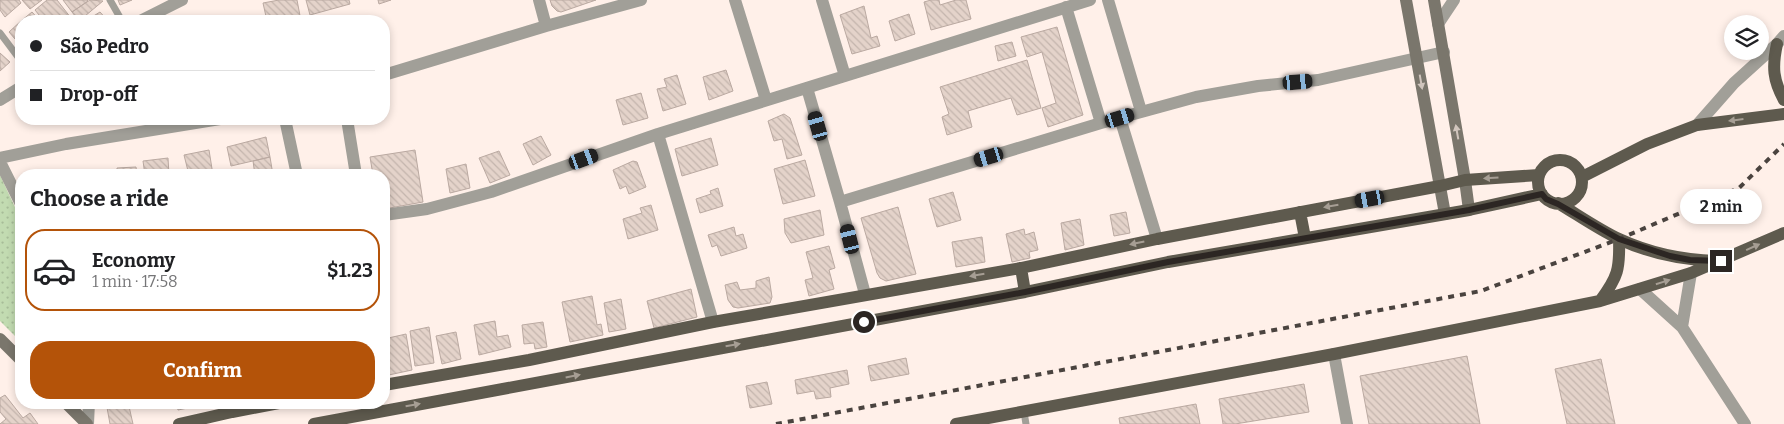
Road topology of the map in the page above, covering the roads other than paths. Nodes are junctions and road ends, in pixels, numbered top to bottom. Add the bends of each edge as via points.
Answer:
1 (110, 0) edge
2 (182, 0) edge
3 (539, 0) edge
4 (641, 0) edge
5 (735, 0) edge
6 (822, 0) edge
7 (1090, 0) edge
8 (1108, 0) edge
9 (1406, 0) edge
10 (1434, 0) edge
11 (1454, 0) edge
12 (1066, 7) junction
13 (119, 15) edge
14 (152, 15) edge
15 (1438, 24) junction
16 (546, 26) junction
17 (0, 33) edge
18 (1780, 40) edge
19 (15, 52) edge
20 (1444, 52) junction
21 (1417, 57) junction
22 (390, 74) edge
23 (845, 76) junction
24 (807, 88) junction
25 (15, 91) edge
26 (0, 100) edge
27 (766, 100) junction
28 (1784, 100) edge
29 (1142, 112) junction
30 (1784, 114) edge
31 (1120, 118) junction
32 (1101, 123) junction
33 (1697, 124) junction
34 (183, 125) edge
35 (286, 125) edge
36 (348, 125) edge
37 (658, 134) junction
38 (0, 160) edge
39 (296, 169) edge
40 (355, 169) edge
41 (1539, 175) junction
42 (1582, 178) junction
43 (1465, 180) junction
44 (1440, 186) junction
45 (15, 191) edge
46 (1542, 194) junction
47 (840, 202) junction
48 (1558, 204) junction
49 (1469, 210) junction
50 (1300, 212) junction
51 (390, 214) edge
52 (1445, 214) junction
53 (1784, 233) edge
54 (1305, 238) junction
55 (1157, 239) junction
56 (1619, 239) junction
57 (1721, 261) junction
58 (1020, 268) junction
59 (1691, 274) junction
60 (1640, 289) junction
61 (1025, 292) junction
62 (865, 294) junction
63 (1600, 301) junction
64 (713, 322) junction
65 (1682, 327) junction
66 (0, 339) edge
67 (15, 354) edge
68 (1334, 354) junction
69 (528, 360) junction
70 (390, 384) edge
71 (533, 384) junction
72 (72, 409) edge
73 (88, 409) edge
74 (262, 409) edge
75 (234, 418) edge
76 (1025, 418) edge
77 (88, 424) edge
78 (179, 424) edge
79 (314, 424) edge
80 (956, 424) edge
81 (1347, 424) edge
82 (1745, 424) edge

1 - 13 lane
2 - 14 street
3 - 16 street
4 - 16 street
5 - 27 street
6 - 23 street
7 - 12 street
8 - 29 street
9 - 21 street
10 - 15 street
11 - 15 street
12 - 23 street
12 - 32 street
15 - 20 street
16 - 22 street
17 - 19 lane
18 - 28 main road via 1773,69
18 - 33 street via 1734,82
20 - 21 street
43 -> 20 street
21 - 29 street via 1318,80 1214,94
21 -> 44 street
23 - 24 street
24 - 27 street
24 - 47 street
25 - 26 street
27 - 37 street
29 - 31 street
30 -> 33 main road
31 - 32 street
31 - 55 street
32 - 47 street
33 - 42 main road via 1647,144
34 - 38 street via 66,144
35 - 39 street
36 - 40 street
37 - 51 street via 491,192 427,209
37 - 64 street
38 - 45 street
41 - 42 main road via 1548,163 1562,160 1575,165
41 -> 43 main road
41 - 46 main road
42 - 48 main road via 1576,196
43 - 44 main road
43 - 49 street
44 -> 50 main road
44 - 52 street
46 - 48 main road
46 - 49 main road
47 - 62 street
48 - 56 main road
49 - 52 main road
50 - 54 main road
50 - 55 main road
52 - 54 main road
57 -> 53 main road
54 - 61 main road
55 -> 58 main road
56 - 57 main road via 1670,256
56 - 63 main road via 1618,273
57 - 59 main road
58 - 61 main road
58 -> 62 main road
60 -> 59 main road
59 - 65 street
60 - 63 main road
60 - 65 street
71 -> 61 main road
62 - 64 main road
63 - 68 main road
64 - 69 main road
65 - 82 street
66 - 67 street
68 - 76 main road
68 - 81 street
69 - 70 main road
69 - 71 main road
79 -> 71 main road
72 - 77 street
73 - 77 street
74 - 75 main road
75 - 78 main road
76 - 80 main road

